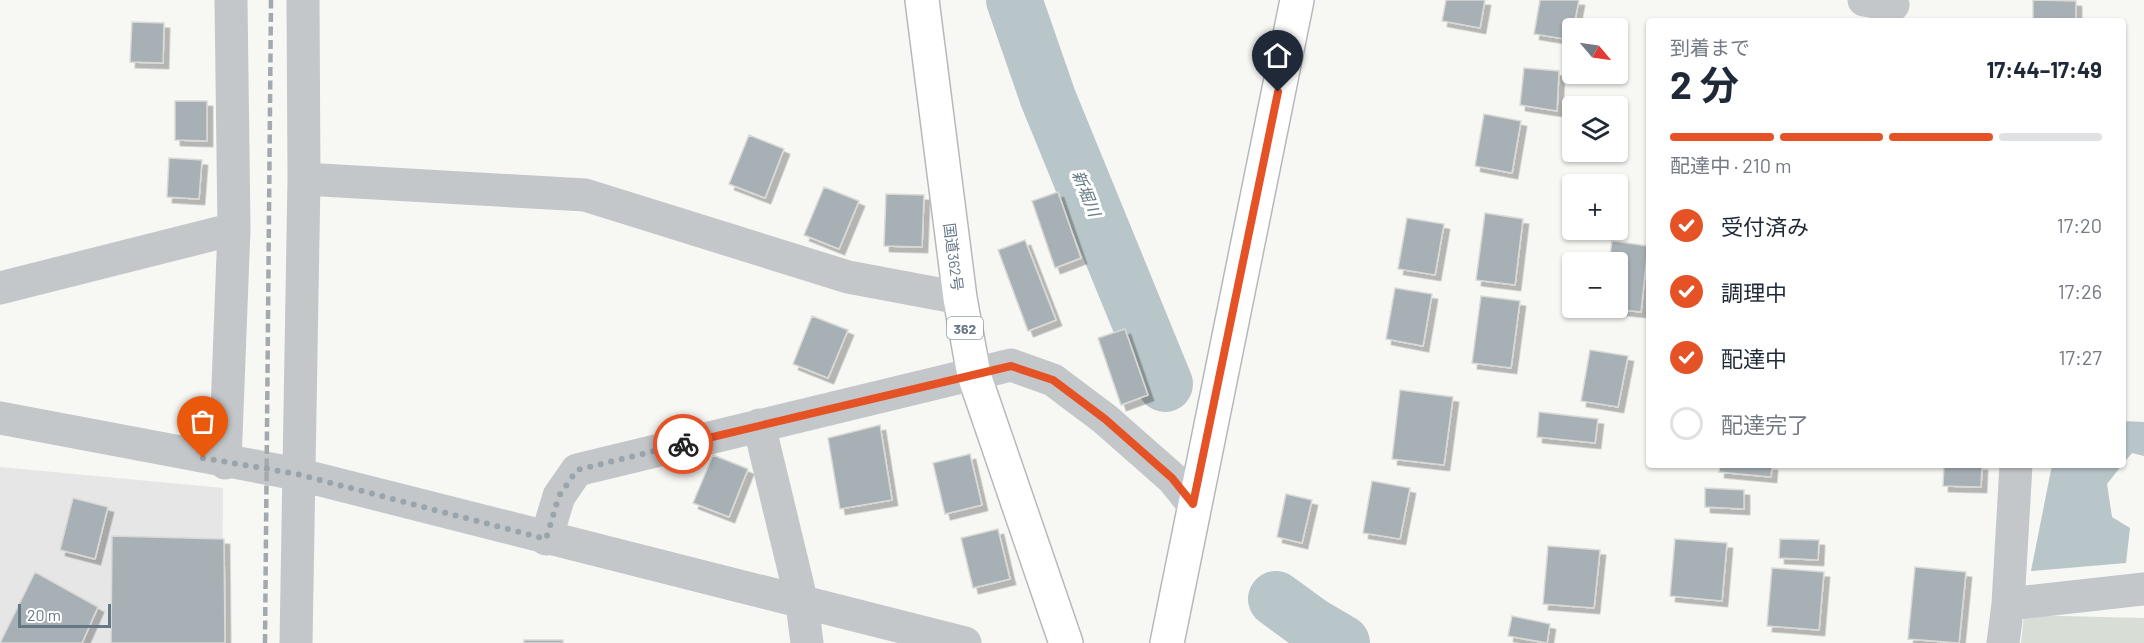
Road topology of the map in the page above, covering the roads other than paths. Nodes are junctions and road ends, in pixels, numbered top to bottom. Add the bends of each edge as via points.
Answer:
1 (231, 0) edge
2 (303, 0) edge
3 (922, 0) edge
4 (1297, 0) edge
5 (304, 179) junction
6 (234, 230) junction
7 (0, 288) edge
8 (960, 298) junction
9 (974, 375) junction
10 (0, 418) edge
11 (759, 425) junction
12 (225, 463) junction
13 (2016, 468) edge
14 (297, 474) junction
15 (1193, 504) junction
16 (546, 539) junction
17 (2144, 589) edge
18 (802, 603) junction
19 (2008, 604) junction
20 (296, 643) edge
21 (807, 643) edge
22 (965, 643) edge
23 (1066, 643) edge
24 (1167, 643) edge
25 (2003, 643) edge

1 - 6 street
2 - 5 street
3 - 8 highway, 国道362号 / 362
4 - 15 highway
5 - 8 street via 585,195 848,277
5 - 14 street
6 - 7 street
6 - 12 street
8 - 9 highway, 国道362号 / 362
9 - 11 street
9 - 15 street via 1011,366 1053,380 1146,453
9 - 23 highway, 国道362号 / 362
10 - 12 street
11 - 16 street via 577,470 559,496
11 - 18 street
12 - 14 street
13 - 19 street
14 - 16 street
14 - 20 street
15 - 24 highway
16 - 18 street
17 - 19 street
18 - 21 street
18 - 22 street
19 - 25 street

